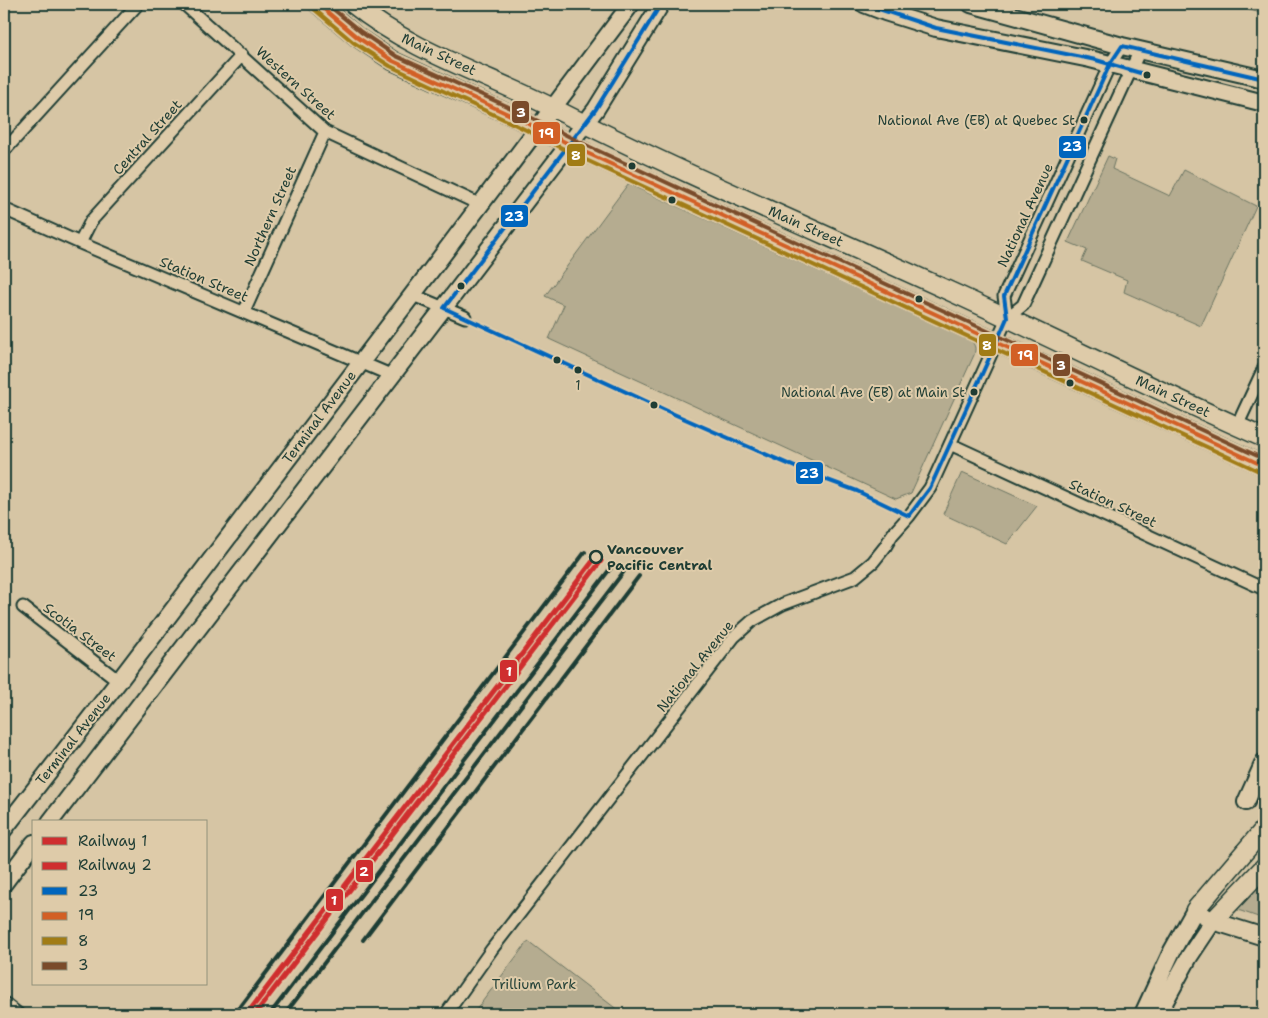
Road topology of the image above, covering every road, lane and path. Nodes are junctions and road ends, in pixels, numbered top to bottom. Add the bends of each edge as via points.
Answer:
1 (138, 4) edge
2 (184, 4) edge
3 (318, 4) edge
4 (353, 4) edge
5 (631, 4) edge
6 (662, 4) edge
7 (864, 4) edge
8 (971, 4) edge
9 (1122, 46) junction
10 (1140, 50) junction
11 (242, 55) junction
12 (1110, 64) junction
13 (1131, 70) junction
14 (1264, 79) edge
15 (1264, 103) edge
16 (553, 108) junction
17 (584, 124) junction
18 (537, 128) junction
19 (325, 132) junction
20 (569, 144) junction
21 (4, 150) edge
22 (481, 205) junction
23 (4, 209) edge
24 (80, 243) junction
25 (413, 295) junction
26 (444, 308) junction
27 (244, 312) junction
28 (465, 317) dead end
29 (1006, 318) junction
30 (997, 341) junction
31 (360, 362) junction
32 (1264, 368) edge
33 (393, 376) junction
34 (1237, 426) junction
35 (1264, 438) edge
36 (950, 444) junction
37 (1264, 466) edge
38 (1264, 589) edge
39 (23, 608) dead end
40 (119, 681) junction
41 (1264, 762) edge
42 (1246, 802) dead end
43 (52, 820) edge
44 (4, 829) edge
45 (1264, 829) edge
46 (32, 847) edge
47 (1264, 867) edge
48 (4, 882) edge
49 (1195, 910) junction
50 (1213, 921) junction
51 (1264, 937) edge
52 (4, 1003) edge
53 (18, 1014) edge
54 (446, 1014) edge
55 (1143, 1014) edge
56 (1158, 1014) edge

1 - 21 street
2 - 11 street, Western Street
3 - 18 main road, Main Street via 393,61
4 - 16 main road, Main Street via 403,38
5 - 16 main road, Terminal Avenue
6 - 17 main road
7 - 12 main road via 936,28
8 - 9 main road
9 - 10 main road
9 - 12 street, National Avenue
10 - 13 street, National Avenue
10 - 14 main road
11 - 19 street, Western Street
11 - 24 street, Central Street via 91,221
12 - 13 main road
12 - 29 street, National Avenue via 1004,296
13 - 15 main road
13 - 29 street, National Avenue via 1023,305
16 - 17 main road, Main Street
16 - 18 main road, Terminal Avenue
17 - 20 main road
17 - 29 main road, Main Street
18 - 20 main road, Main Street
18 - 22 main road, Terminal Avenue
19 - 22 street, Western Street
19 - 27 street, Northern Street
20 - 26 main road
20 - 30 main road, Main Street
22 - 25 main road, Terminal Avenue
23 - 24 street, Station Street
24 - 27 street, Station Street
25 - 26 street
25 - 31 main road, Terminal Avenue
26 - 28 street
26 - 33 main road
27 - 31 street, Station Street
29 - 30 street, National Avenue
29 - 34 main road, Main Street
30 - 36 street, National Avenue
30 - 37 main road, Main Street
31 - 33 street, Station Street
31 - 40 main road, Terminal Avenue
32 - 34 street
33 - 43 main road
34 - 35 main road, Main Street
36 - 38 street, Station Street
36 - 54 street, National Avenue via 930,488 873,562 855,577 801,597 752,621 734,637 492,949
39 - 40 street, Scotia Street
40 - 44 main road, Terminal Avenue
41 - 42 main road
45 - 49 main road
46 - 48 main road
47 - 50 main road
49 - 50 main road
49 - 55 main road
50 - 51 main road
50 - 56 main road
52 - 53 street

